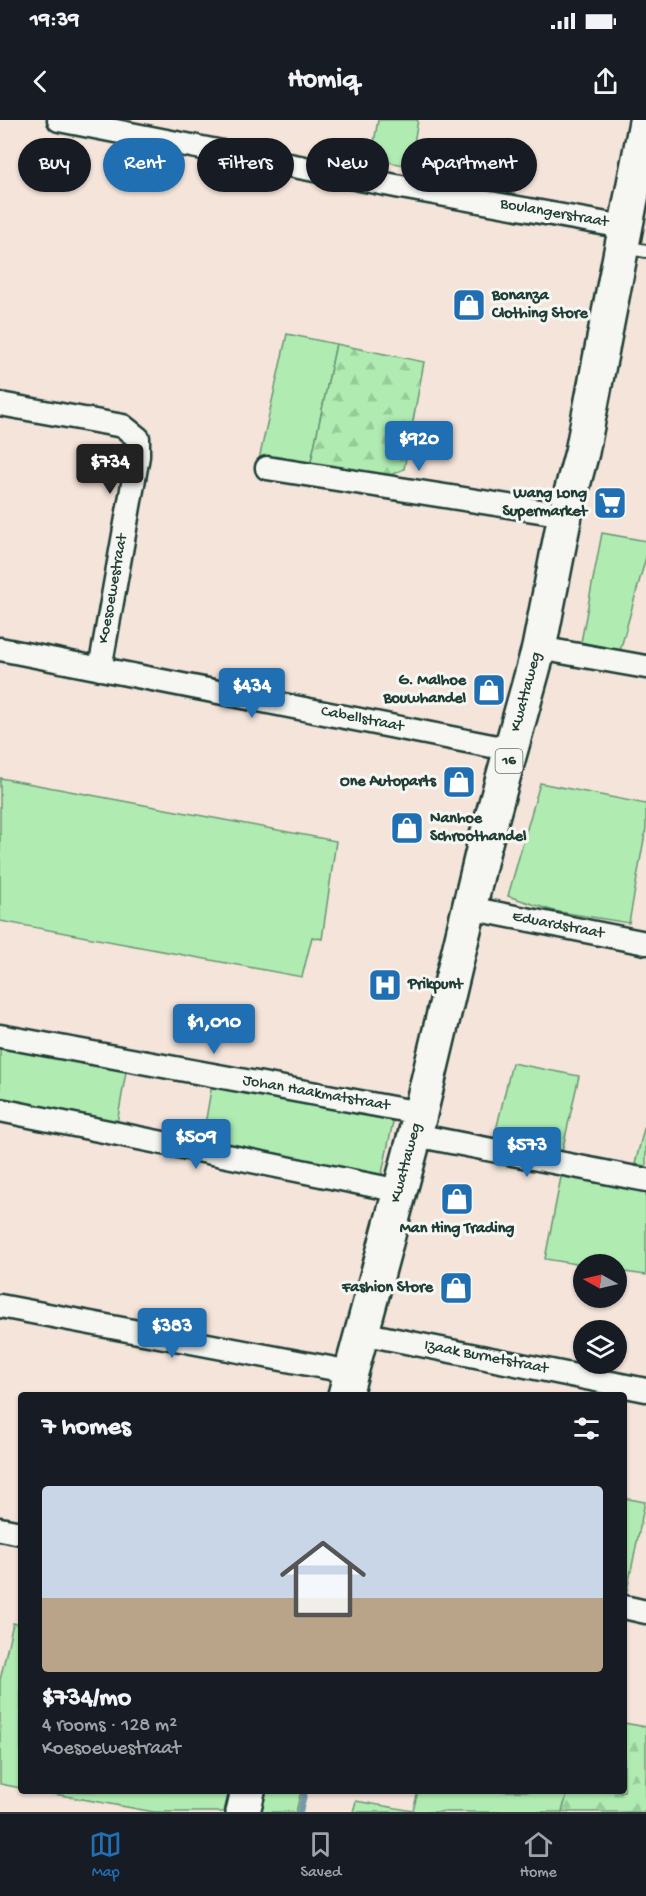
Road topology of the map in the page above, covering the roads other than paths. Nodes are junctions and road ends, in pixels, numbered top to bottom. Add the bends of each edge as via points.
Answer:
1 (59, 120) edge
2 (646, 122) edge
3 (631, 241) edge
4 (0, 404) edge
5 (267, 468) dead end
6 (565, 515) junction
7 (539, 648) junction
8 (0, 649) edge
9 (646, 667) edge
10 (100, 669) junction
11 (512, 750) junction
12 (469, 909) junction
13 (646, 943) edge
14 (0, 1036) edge
15 (0, 1110) edge
16 (418, 1124) junction
17 (646, 1180) edge
18 (400, 1191) junction
19 (0, 1306) edge
20 (361, 1333) junction
21 (348, 1384) edge
22 (646, 1390) edge
23 (0, 1529) edge
24 (18, 1532) edge
25 (627, 1608) edge
26 (646, 1612) edge
27 (247, 1794) edge
28 (243, 1812) edge

1 - 3 street, Boulangerstraat via 401,187
2 - 3 main road, Kwattaweg / 16
3 - 6 main road, Kwattaweg / 16
4 - 10 street, Koesoewestraat via 123,426 138,438
5 - 6 street
6 - 7 main road, Kwattaweg / 16
7 - 9 street
7 - 11 main road, Kwattaweg / 16
8 - 10 street, Cabellstraat
10 - 11 street, Cabellstraat
11 - 12 main road, Kwattaweg / 16
12 - 13 street, Eduardstraat
12 - 16 main road, Kwattaweg / 16
14 - 16 street, Johan Haakmatstraat
15 - 18 street
16 - 17 street, Johan Haakmatstraat
16 - 18 main road, Kwattaweg / 16
18 - 20 main road, Kwattaweg / 16
19 - 21 street
20 - 21 main road, Kwattaweg / 16
20 - 22 street, Izaak Burnetstraat
23 - 24 street
25 - 26 street
27 - 28 main road

